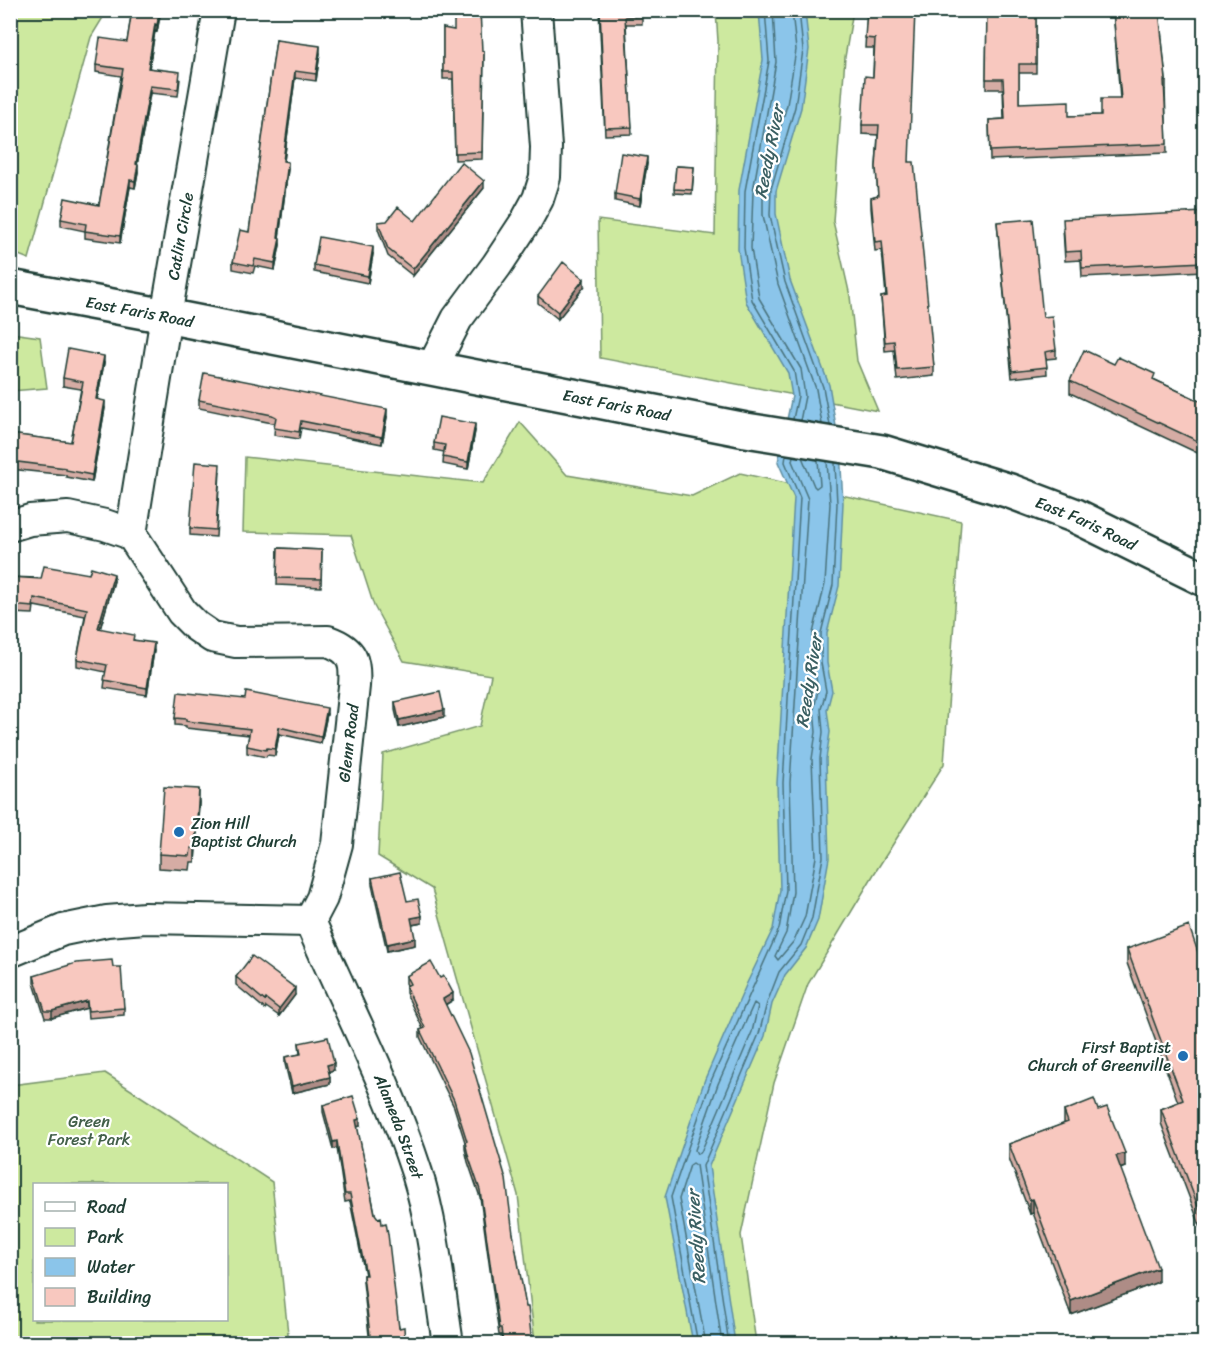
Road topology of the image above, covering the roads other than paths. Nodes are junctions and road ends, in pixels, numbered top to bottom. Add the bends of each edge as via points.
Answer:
1 (219, 10) edge
2 (536, 10) edge
3 (10, 287) edge
4 (166, 316) junction
5 (432, 368) junction
6 (10, 525) edge
7 (131, 534) junction
8 (1204, 579) edge
9 (310, 921) junction
10 (10, 952) edge
11 (448, 1344) edge

1 - 4 street, Catlin Circle
2 - 5 street via 545,177 526,221 457,319
3 - 4 main road, East Faris Road
4 - 5 main road, East Faris Road
4 - 7 street, Catlin Circle
5 - 8 main road, East Faris Road via 746,430 882,452 1010,491 1076,516
6 - 7 street via 68,517
7 - 9 street, Glenn Road via 182,612 212,637 236,642 328,641 346,651 354,662 337,844 322,898
9 - 10 street via 116,920 63,930
9 - 11 street, Alameda Street via 387,1088 417,1175 431,1233

